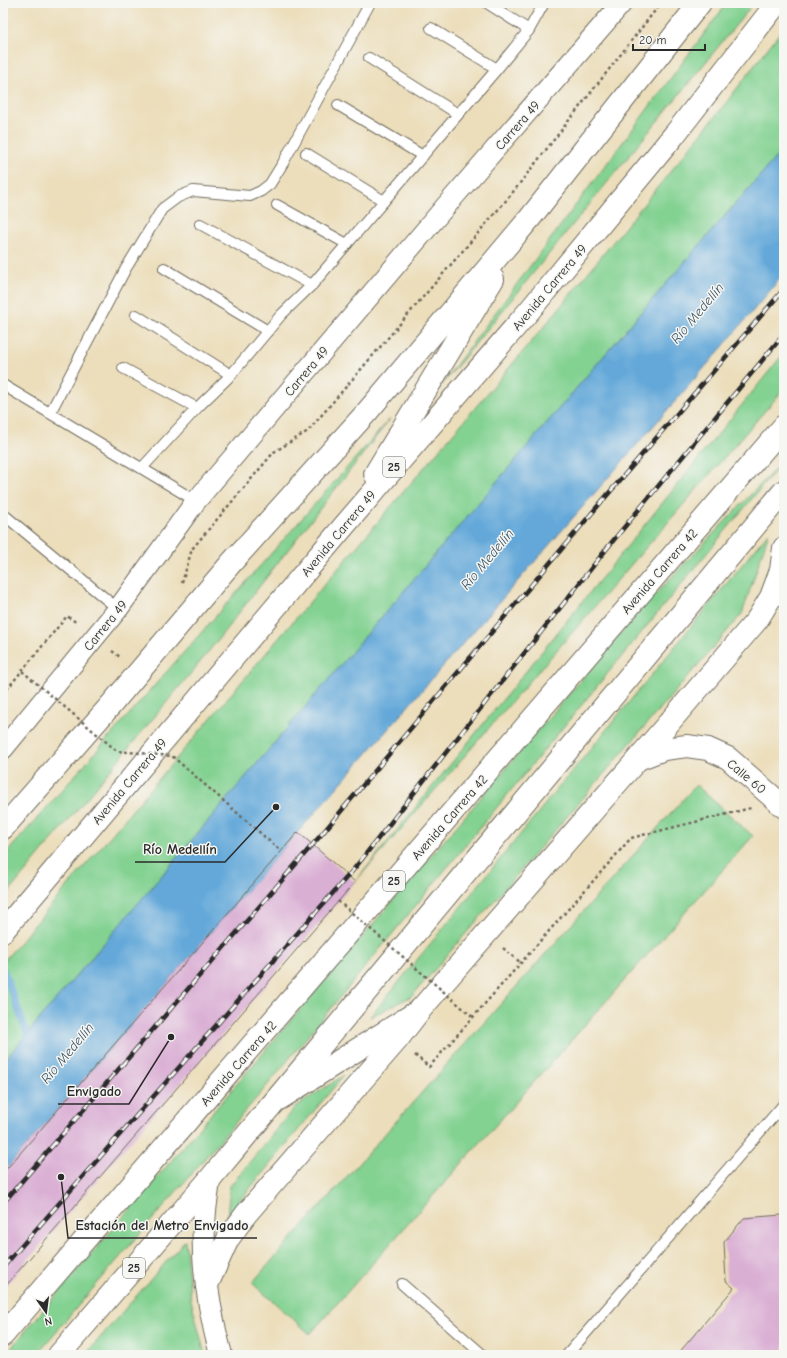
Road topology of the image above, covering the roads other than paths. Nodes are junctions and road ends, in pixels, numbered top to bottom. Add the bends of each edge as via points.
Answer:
1 (370, 3) edge
2 (487, 3) edge
3 (544, 3) edge
4 (622, 3) edge
5 (700, 3) edge
6 (777, 3) edge
7 (431, 28) dead end
8 (528, 30) junction
9 (369, 58) dead end
10 (497, 69) junction
11 (338, 105) dead end
12 (458, 114) junction
13 (306, 153) dead end
14 (423, 156) junction
15 (384, 201) junction
16 (277, 205) dead end
17 (530, 218) junction
18 (200, 224) dead end
19 (347, 244) junction
20 (164, 268) dead end
21 (312, 285) junction
22 (136, 314) dead end
23 (268, 331) junction
24 (123, 368) dead end
25 (231, 375) junction
26 (3, 385) edge
27 (197, 408) junction
28 (50, 413) junction
29 (784, 426) edge
30 (142, 468) junction
31 (784, 491) edge
32 (196, 501) junction
33 (3, 514) edge
34 (344, 526) junction
35 (784, 548) edge
36 (118, 609) junction
37 (3, 749) edge
38 (637, 760) junction
39 (781, 805) edge
40 (3, 828) edge
41 (4, 929) edge
42 (420, 1010) junction
43 (275, 1102) junction
44 (784, 1104) edge
45 (209, 1180) junction
46 (402, 1284) dead end
47 (207, 1285) junction
48 (3, 1335) edge
49 (58, 1355) edge
50 (221, 1355) edge
51 (483, 1355) edge
52 (567, 1355) edge

1 - 28 lane via 270,184 250,196 193,191 178,197 162,209 125,270
2 - 8 lane
3 - 8 lane
4 - 32 street, Carrera 49
5 - 17 main road
6 - 34 main road, Avenida Carrera 49 / 25 via 675,134 529,311
7 - 10 lane
8 - 10 lane
9 - 12 lane
10 - 12 lane
11 - 14 lane
12 - 14 lane
13 - 15 lane
14 - 15 lane
15 - 19 lane
16 - 19 lane
17 - 34 main road
17 - 40 main road via 367,412 232,562
18 - 21 lane
19 - 21 lane
20 - 23 lane
21 - 23 lane
22 - 25 lane
23 - 25 lane
24 - 27 lane
25 - 27 lane
26 - 28 lane
27 - 30 lane
28 - 30 lane
29 - 48 main road, Avenida Carrera 42 / 25
30 - 32 lane
31 - 43 main road, 25
32 - 36 street, Carrera 49
33 - 36 lane
34 - 41 main road, Avenida Carrera 49 / 25
35 - 38 main road via 781,570 771,597 756,620
36 - 37 street, Carrera 49
38 - 39 main road, Calle 60 via 664,749 687,746 708,749 728,758
38 - 42 main road
42 - 43 main road
42 - 47 main road via 246,1214 228,1239
43 - 45 main road, 25
44 - 52 lane
45 - 47 main road via 204,1243
45 - 49 main road, 25
46 - 51 lane
47 - 50 main road via 212,1323

